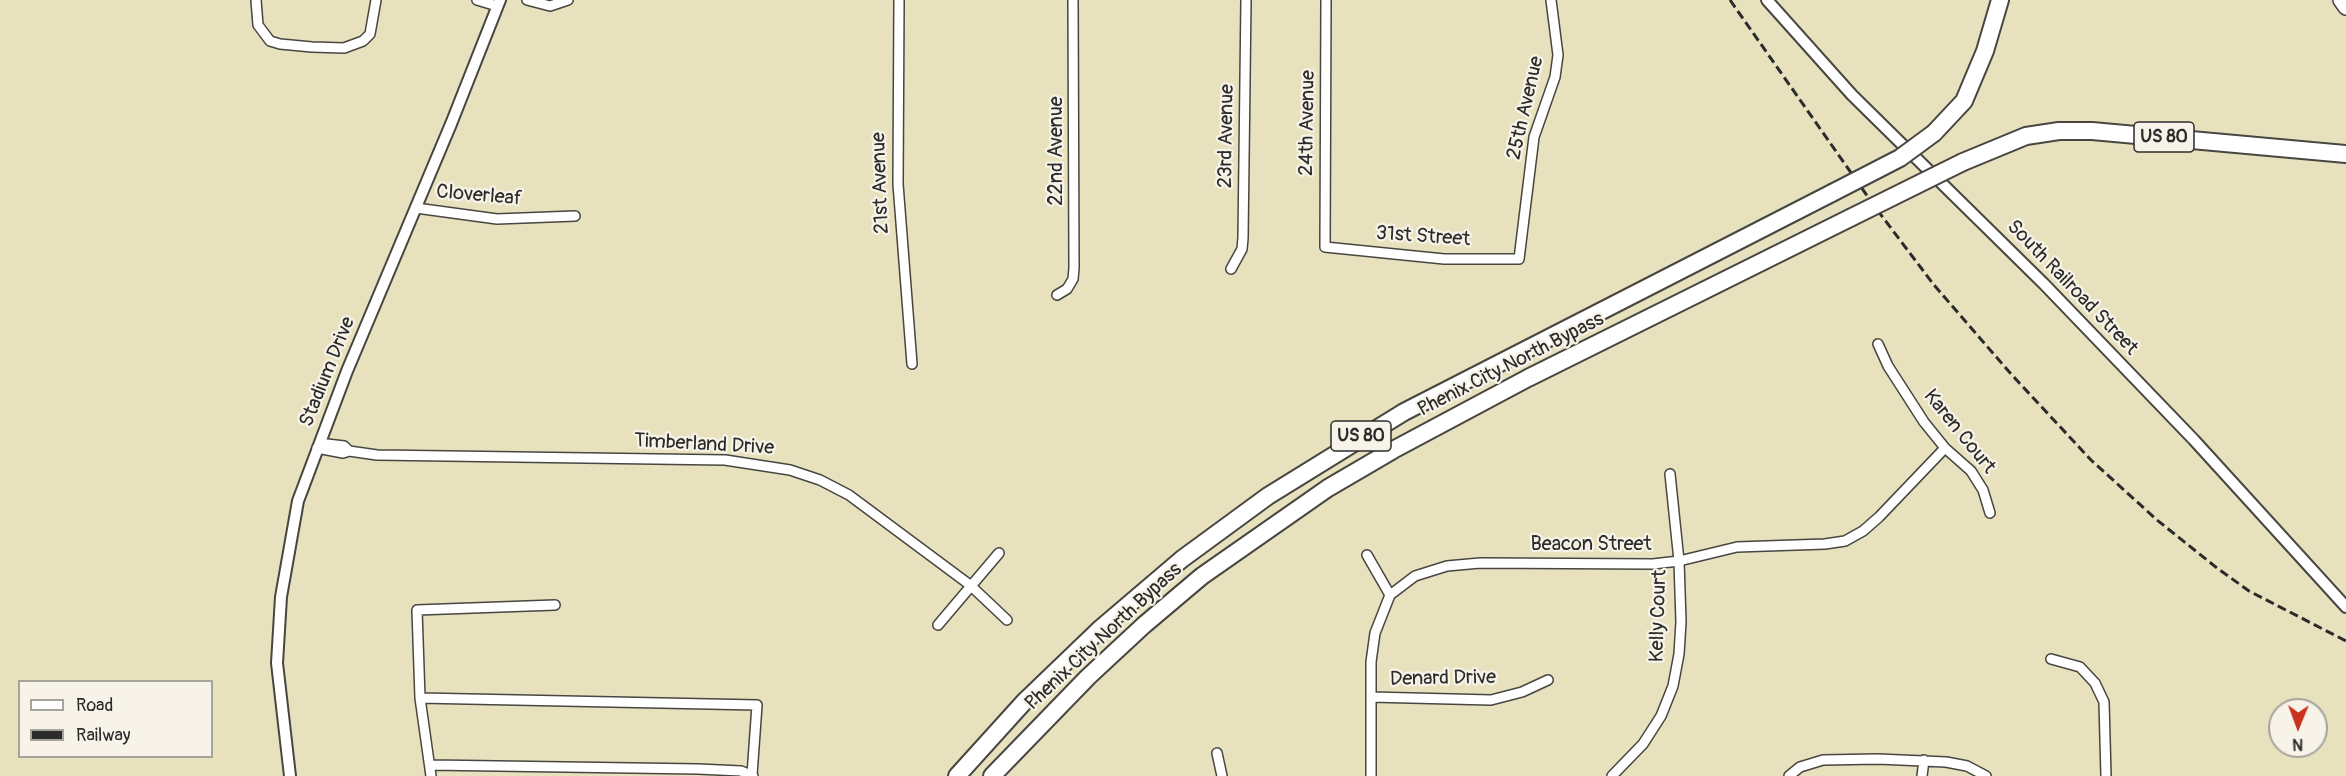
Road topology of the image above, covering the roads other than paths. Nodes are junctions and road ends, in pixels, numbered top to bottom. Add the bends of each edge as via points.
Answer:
1 (256, 0) edge
2 (376, 0) edge
3 (477, 0) edge
4 (527, 0) edge
5 (568, 0) edge
6 (899, 0) edge
7 (1073, 0) edge
8 (1246, 0) edge
9 (1326, 0) edge
10 (1551, 0) edge
11 (1767, 0) edge
12 (2000, 0) edge
13 (2341, 0) edge
14 (499, 3) edge
15 (2346, 7) edge
16 (2346, 154) edge
17 (416, 208) junction
18 (575, 216) dead end
19 (1325, 247) joint
20 (1520, 260) joint
21 (1231, 269) dead end
22 (1057, 295) dead end
23 (1878, 344) dead end
24 (912, 364) dead end
25 (317, 448) junction
26 (1945, 448) junction
27 (1670, 474) dead end
28 (1990, 513) dead end
29 (999, 552) dead end
30 (1367, 555) dead end
31 (1679, 561) junction
32 (970, 585) junction
33 (1390, 595) junction
34 (555, 605) dead end
35 (2346, 607) edge
36 (1007, 620) dead end
37 (939, 625) dead end
38 (2051, 659) dead end
39 (1548, 680) dead end
40 (1371, 697) junction
41 (420, 698) junction
42 (1217, 753) dead end
43 (1923, 760) junction
44 (430, 765) junction
45 (753, 775) edge
46 (2105, 775) edge
47 (290, 776) edge
48 (431, 776) edge
49 (957, 776) edge
50 (992, 776) edge
51 (1222, 776) edge
52 (1371, 776) edge
53 (1612, 776) edge
54 (1789, 776) edge
55 (1922, 776) edge
56 (1986, 776) edge

1 - 2 street via 258,25 270,40 312,48 344,48 363,41 374,25
3 - 14 street
4 - 5 street via 550,6
6 - 24 street, 21st Avenue via 898,184
7 - 22 street, 22nd Avenue via 1074,268 1073,279
8 - 21 street, 23rd Avenue via 1243,238 1242,249
9 - 19 street, 24th Avenue
10 - 20 street, 25th Avenue via 1558,55 1555,76 1534,137
11 - 35 street, South Railroad Street via 1852,95 2186,431
12 - 49 highway, Phenix City North Bypass / US 80, bridge via 1964,101 1934,133 1900,158 1442,392 1312,466 1207,540 1125,607 1044,683
13 - 15 highway
14 - 17 street, Stadium Drive
16 - 50 highway, Phenix City North Bypass / US 80, bridge via 2085,130 2026,136 1984,151 1528,378 1328,488 1202,576 1088,677
17 - 18 street, Cloverleaf via 497,219
17 - 25 street, Stadium Drive
19 - 20 street, 31st Street via 1444,259
23 - 26 street, Karen Court via 1906,395
25 - 32 street, Timberland Drive via 344,446 349,451 377,455 725,460 790,470 849,495
25 - 47 street, Stadium Drive via 298,501 281,597 278,663
26 - 28 street, Karen Court via 1971,471 1983,490
26 - 31 street, Beacon Street via 1879,517 1845,541 1737,547
27 - 31 street, Kelly Court
29 - 32 street
30 - 33 street
31 - 33 street, Beacon Street via 1447,566 1415,576
31 - 53 street, Kelly Court via 1681,622 1673,686 1644,744
32 - 36 street, Timberland Drive
32 - 37 street
33 - 40 street via 1375,633
34 - 41 street via 417,610
38 - 46 street via 2080,667 2104,702
39 - 40 street, Denard Drive via 1491,700
40 - 52 street
41 - 44 street
41 - 45 street via 757,705
42 - 51 street
43 - 54 street via 1823,760 1800,767
43 - 55 street
43 - 56 street via 1967,766
44 - 45 street via 698,768
44 - 48 street

